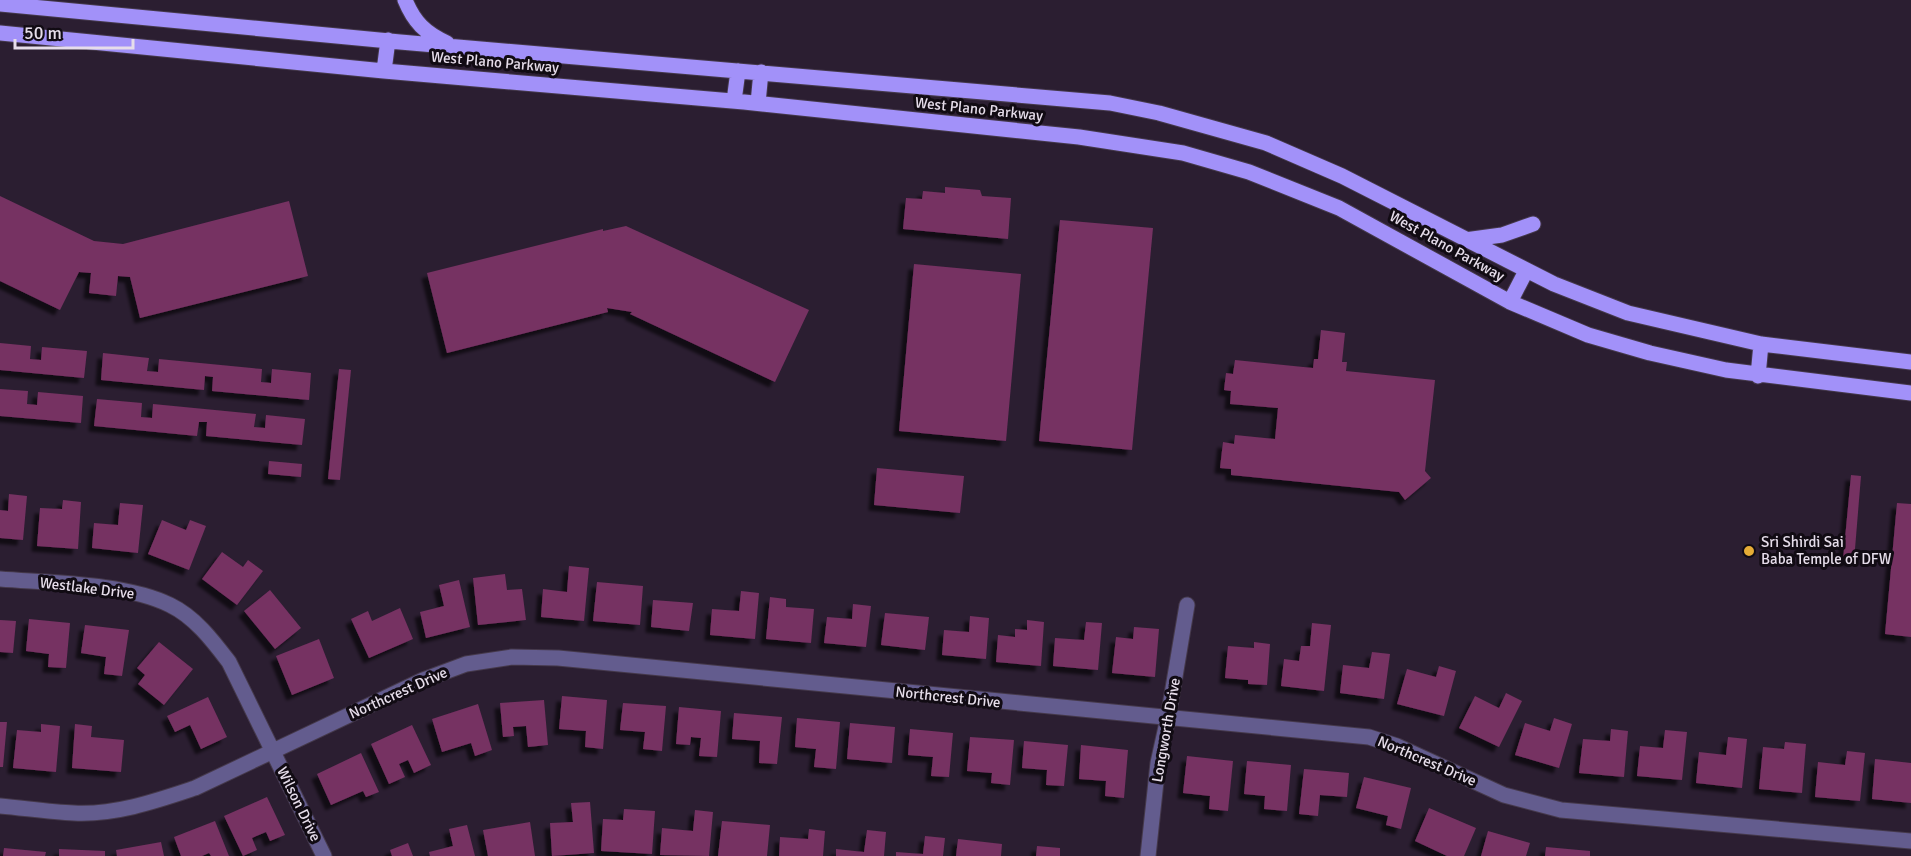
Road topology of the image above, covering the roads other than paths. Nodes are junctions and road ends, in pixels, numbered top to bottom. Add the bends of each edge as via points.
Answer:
1 (405, 0) edge
2 (0, 4) edge
3 (0, 33) edge
4 (388, 40) junction
5 (455, 47) junction
6 (384, 71) junction
7 (738, 71) junction
8 (761, 72) junction
9 (734, 101) junction
10 (758, 103) junction
11 (1533, 224) dead end
12 (1465, 240) junction
13 (1526, 270) junction
14 (1510, 302) junction
15 (1761, 345) junction
16 (1911, 362) edge
17 (1758, 376) junction
18 (1911, 393) edge
19 (0, 579) edge
20 (1187, 605) dead end
21 (1168, 718) junction
22 (274, 751) junction
23 (0, 806) edge
24 (1909, 846) edge
25 (324, 856) edge
26 (1148, 856) edge

1 - 5 main road via 412,18 427,33
2 - 4 main road, West Plano Parkway
3 - 6 main road, West Plano Parkway
4 - 5 main road, West Plano Parkway
4 - 6 main road
5 - 7 main road, West Plano Parkway
6 - 9 main road, West Plano Parkway
7 - 8 main road, West Plano Parkway
7 - 9 main road
8 - 10 main road
8 - 12 main road, West Plano Parkway via 1028,94 1159,113 1241,134 1306,159
9 - 10 main road, West Plano Parkway
10 - 14 main road, West Plano Parkway via 1079,137 1183,153 1249,172 1339,208
11 - 12 main road via 1502,235
12 - 13 main road, West Plano Parkway
13 - 14 main road
13 - 15 main road, West Plano Parkway via 1628,313
14 - 17 main road, West Plano Parkway via 1588,335
15 - 16 main road, West Plano Parkway
15 - 17 main road
17 - 18 main road, West Plano Parkway
19 - 22 street, Westlake Drive via 121,590 170,605 210,637 230,662
20 - 21 street, Longworth Drive
21 - 22 street, Northcrest Drive via 558,658 512,657 466,664 423,680
21 - 24 street, Northcrest Drive via 1369,737 1504,795 1561,810
21 - 26 street, Longworth Drive via 1158,763
22 - 23 street, Northcrest Drive via 195,788 129,808 75,813
22 - 25 street, Wilson Drive

